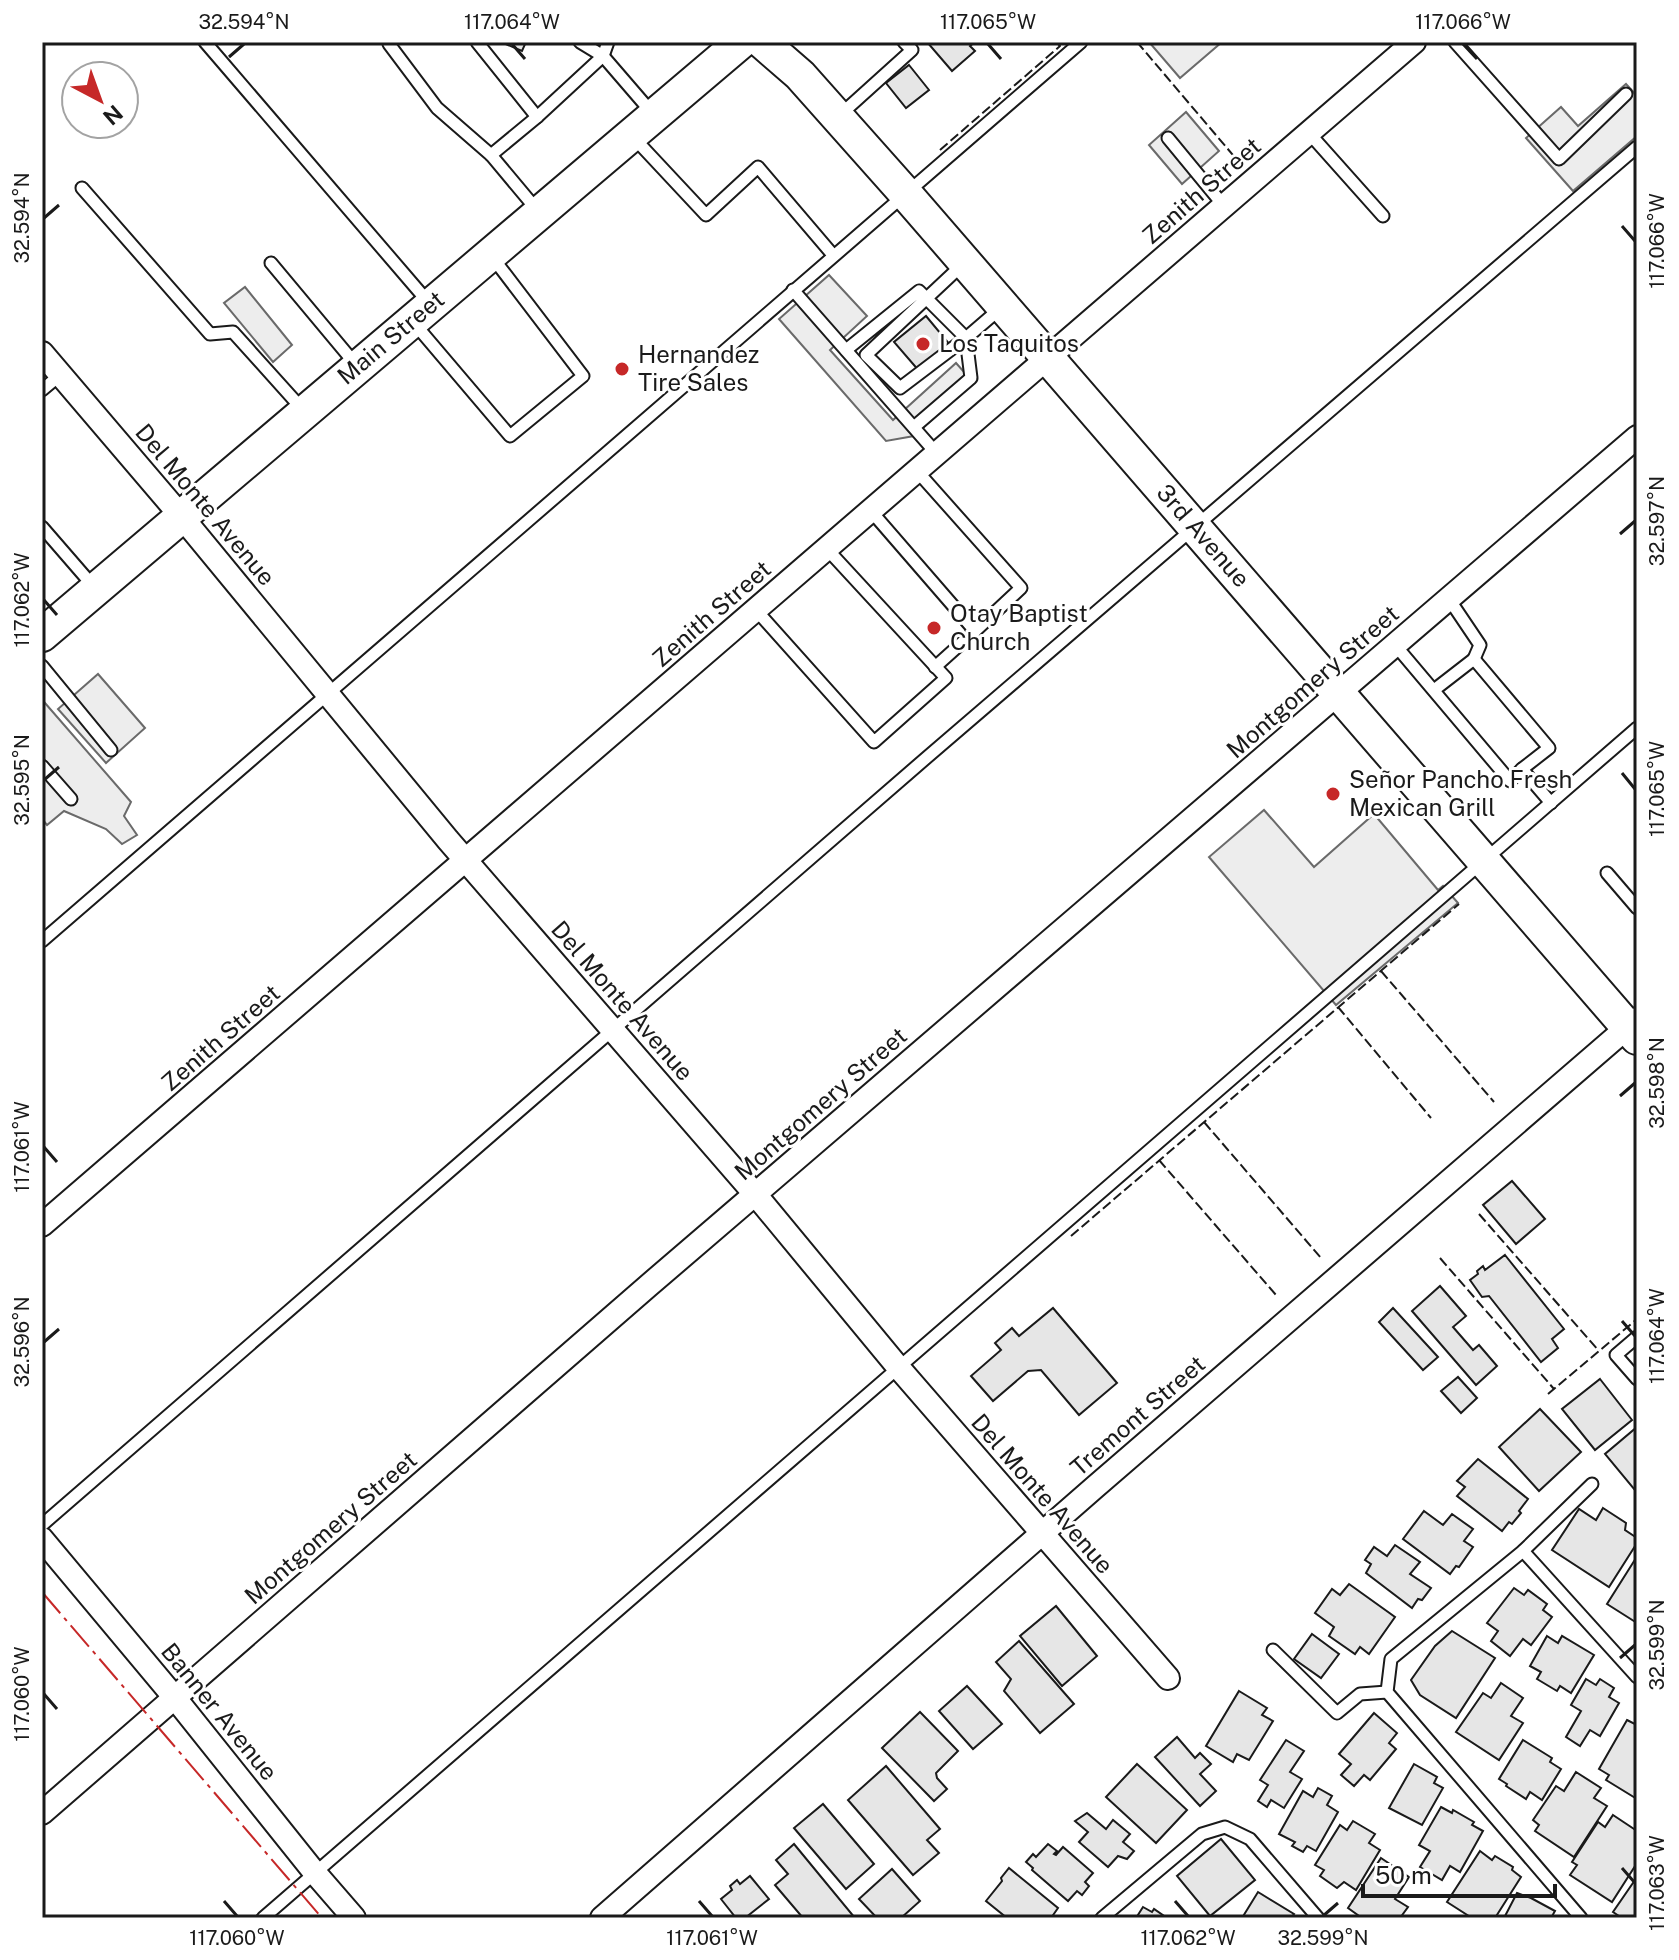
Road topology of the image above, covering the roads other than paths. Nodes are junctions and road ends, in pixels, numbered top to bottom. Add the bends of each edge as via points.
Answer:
1 (205, 42) edge
2 (391, 42) edge
3 (477, 42) edge
4 (580, 42) edge
5 (608, 42) edge
6 (741, 42) edge
7 (762, 42) edge
8 (904, 42) edge
9 (1081, 42) edge
10 (1414, 42) edge
11 (1455, 42) edge
12 (603, 56) junction
13 (1626, 94) dead end
14 (537, 117) junction
15 (837, 117) junction
16 (643, 125) junction
17 (1309, 133) junction
18 (1168, 138) dead end
19 (1637, 147) edge
20 (491, 155) junction
21 (82, 188) dead end
22 (905, 193) junction
23 (1224, 206) junction
24 (539, 213) junction
25 (1383, 216) dead end
26 (491, 254) junction
27 (833, 255) junction
28 (965, 262) junction
29 (271, 263) dead end
30 (793, 290) junction
31 (926, 298) junction
32 (1003, 306) junction
33 (421, 313) junction
34 (966, 338) junction
35 (846, 350) junction
36 (42, 353) edge
37 (1048, 358) junction
38 (357, 367) junction
39 (60, 375) junction
40 (42, 390) edge
41 (304, 412) junction
42 (914, 427) junction
43 (1637, 437) edge
44 (937, 454) junction
45 (917, 471) junction
46 (871, 511) junction
47 (181, 516) junction
48 (1194, 526) junction
49 (42, 527) edge
50 (827, 549) junction
51 (96, 589) junction
52 (1449, 599) junction
53 (756, 610) junction
54 (975, 631) junction
55 (42, 635) edge
56 (1396, 646) junction
57 (1474, 659) junction
58 (42, 666) edge
59 (935, 667) junction
60 (1434, 690) junction
61 (1339, 694) junction
62 (329, 695) junction
63 (1637, 728) edge
64 (111, 750) dead end
65 (42, 766) edge
66 (1522, 769) junction
67 (71, 799) dead end
68 (1551, 803) junction
69 (467, 861) junction
70 (1484, 861) junction
71 (1607, 873) dead end
72 (1637, 908) edge
73 (42, 941) edge
74 (612, 1028) junction
75 (1634, 1028) edge
76 (755, 1194) junction
77 (42, 1225) edge
78 (1637, 1337) edge
79 (898, 1367) junction
80 (1637, 1379) edge
81 (1592, 1484) dead end
82 (42, 1525) edge
83 (1042, 1533) junction
84 (42, 1539) edge
85 (1523, 1551) junction
86 (1273, 1650) dead end
87 (1637, 1677) edge
88 (1168, 1678) dead end
89 (1387, 1692) junction
90 (175, 1698) junction
91 (42, 1813) edge
92 (315, 1873) junction
93 (263, 1918) edge
94 (354, 1918) edge
95 (602, 1918) edge
96 (1102, 1918) edge
97 (1318, 1918) edge
98 (1581, 1918) edge

1 - 33 lane
2 - 20 lane via 437,108
3 - 14 lane
4 - 12 lane
5 - 12 lane
6 - 16 main road, Main Street
7 - 15 main road, 3rd Avenue
8 - 15 lane via 912,50
9 - 22 lane
10 - 17 street, Zenith Street
11 - 13 lane via 1559,159
12 - 14 lane
12 - 16 lane
14 - 20 lane
15 - 22 main road, 3rd Avenue
16 - 24 main road, Main Street
16 - 27 lane via 706,215 758,167
17 - 23 street, Zenith Street
17 - 25 lane
18 - 23 lane
19 - 48 lane
20 - 24 lane
21 - 41 lane via 210,334 233,332
22 - 27 lane
22 - 28 main road, 3rd Avenue
23 - 37 street, Zenith Street
24 - 26 main road, Main Street
26 - 33 main road, Main Street
26 - 33 lane via 583,376 510,436
27 - 30 lane
28 - 31 lane
28 - 32 main road, 3rd Avenue
29 - 38 lane
30 - 35 lane
30 - 62 lane
31 - 34 lane
31 - 34 lane via 866,355 900,388
31 - 35 lane via 919,291
32 - 34 lane
32 - 37 main road, 3rd Avenue
33 - 38 main road, Main Street
34 - 42 lane via 971,378
35 - 42 lane
36 - 39 street, Del Monte Avenue
37 - 44 street, Zenith Street
37 - 48 main road, 3rd Avenue
38 - 41 main road, Main Street
39 - 40 lane
39 - 47 street, Del Monte Avenue
41 - 47 main road, Main Street
42 - 44 lane
43 - 52 street, Montgomery Street
44 - 45 street, Zenith Street
45 - 46 street, Zenith Street
45 - 54 lane via 1021,588
46 - 50 street, Zenith Street
46 - 54 lane
47 - 51 main road, Main Street
47 - 62 street, Del Monte Avenue
48 - 61 main road, 3rd Avenue
48 - 74 lane
49 - 51 lane
50 - 53 street, Zenith Street
50 - 59 lane
51 - 55 main road, Main Street
52 - 56 street, Montgomery Street
52 - 57 lane via 1480,645
53 - 59 lane via 874,742 946,678
53 - 69 street, Zenith Street
54 - 59 lane
56 - 60 lane
56 - 61 street, Montgomery Street
57 - 60 lane
57 - 66 lane via 1549,748
58 - 64 lane
60 - 66 lane via 1510,781
61 - 70 main road, 3rd Avenue
61 - 76 street, Montgomery Street
62 - 69 street, Del Monte Avenue
62 - 73 lane
63 - 68 lane
65 - 67 lane
66 - 68 lane
68 - 70 lane
69 - 74 street, Del Monte Avenue
69 - 77 street, Zenith Street
70 - 75 main road, 3rd Avenue
70 - 79 lane
71 - 72 lane
74 - 76 street, Del Monte Avenue
74 - 82 lane
75 - 83 street, Tremont Street
76 - 79 street, Del Monte Avenue
76 - 90 street, Montgomery Street
78 - 80 lane via 1616,1355
79 - 83 street, Del Monte Avenue
79 - 92 lane
81 - 85 lane
83 - 88 street, Del Monte Avenue
83 - 95 street, Tremont Street
84 - 90 street, Banner Avenue
85 - 87 lane
85 - 89 lane via 1391,1659
86 - 89 lane via 1337,1713 1360,1694
89 - 98 lane
90 - 91 street, Montgomery Street
90 - 92 street, Banner Avenue
92 - 93 lane
92 - 94 street, Banner Avenue
96 - 97 lane via 1202,1834 1225,1827 1250,1839

